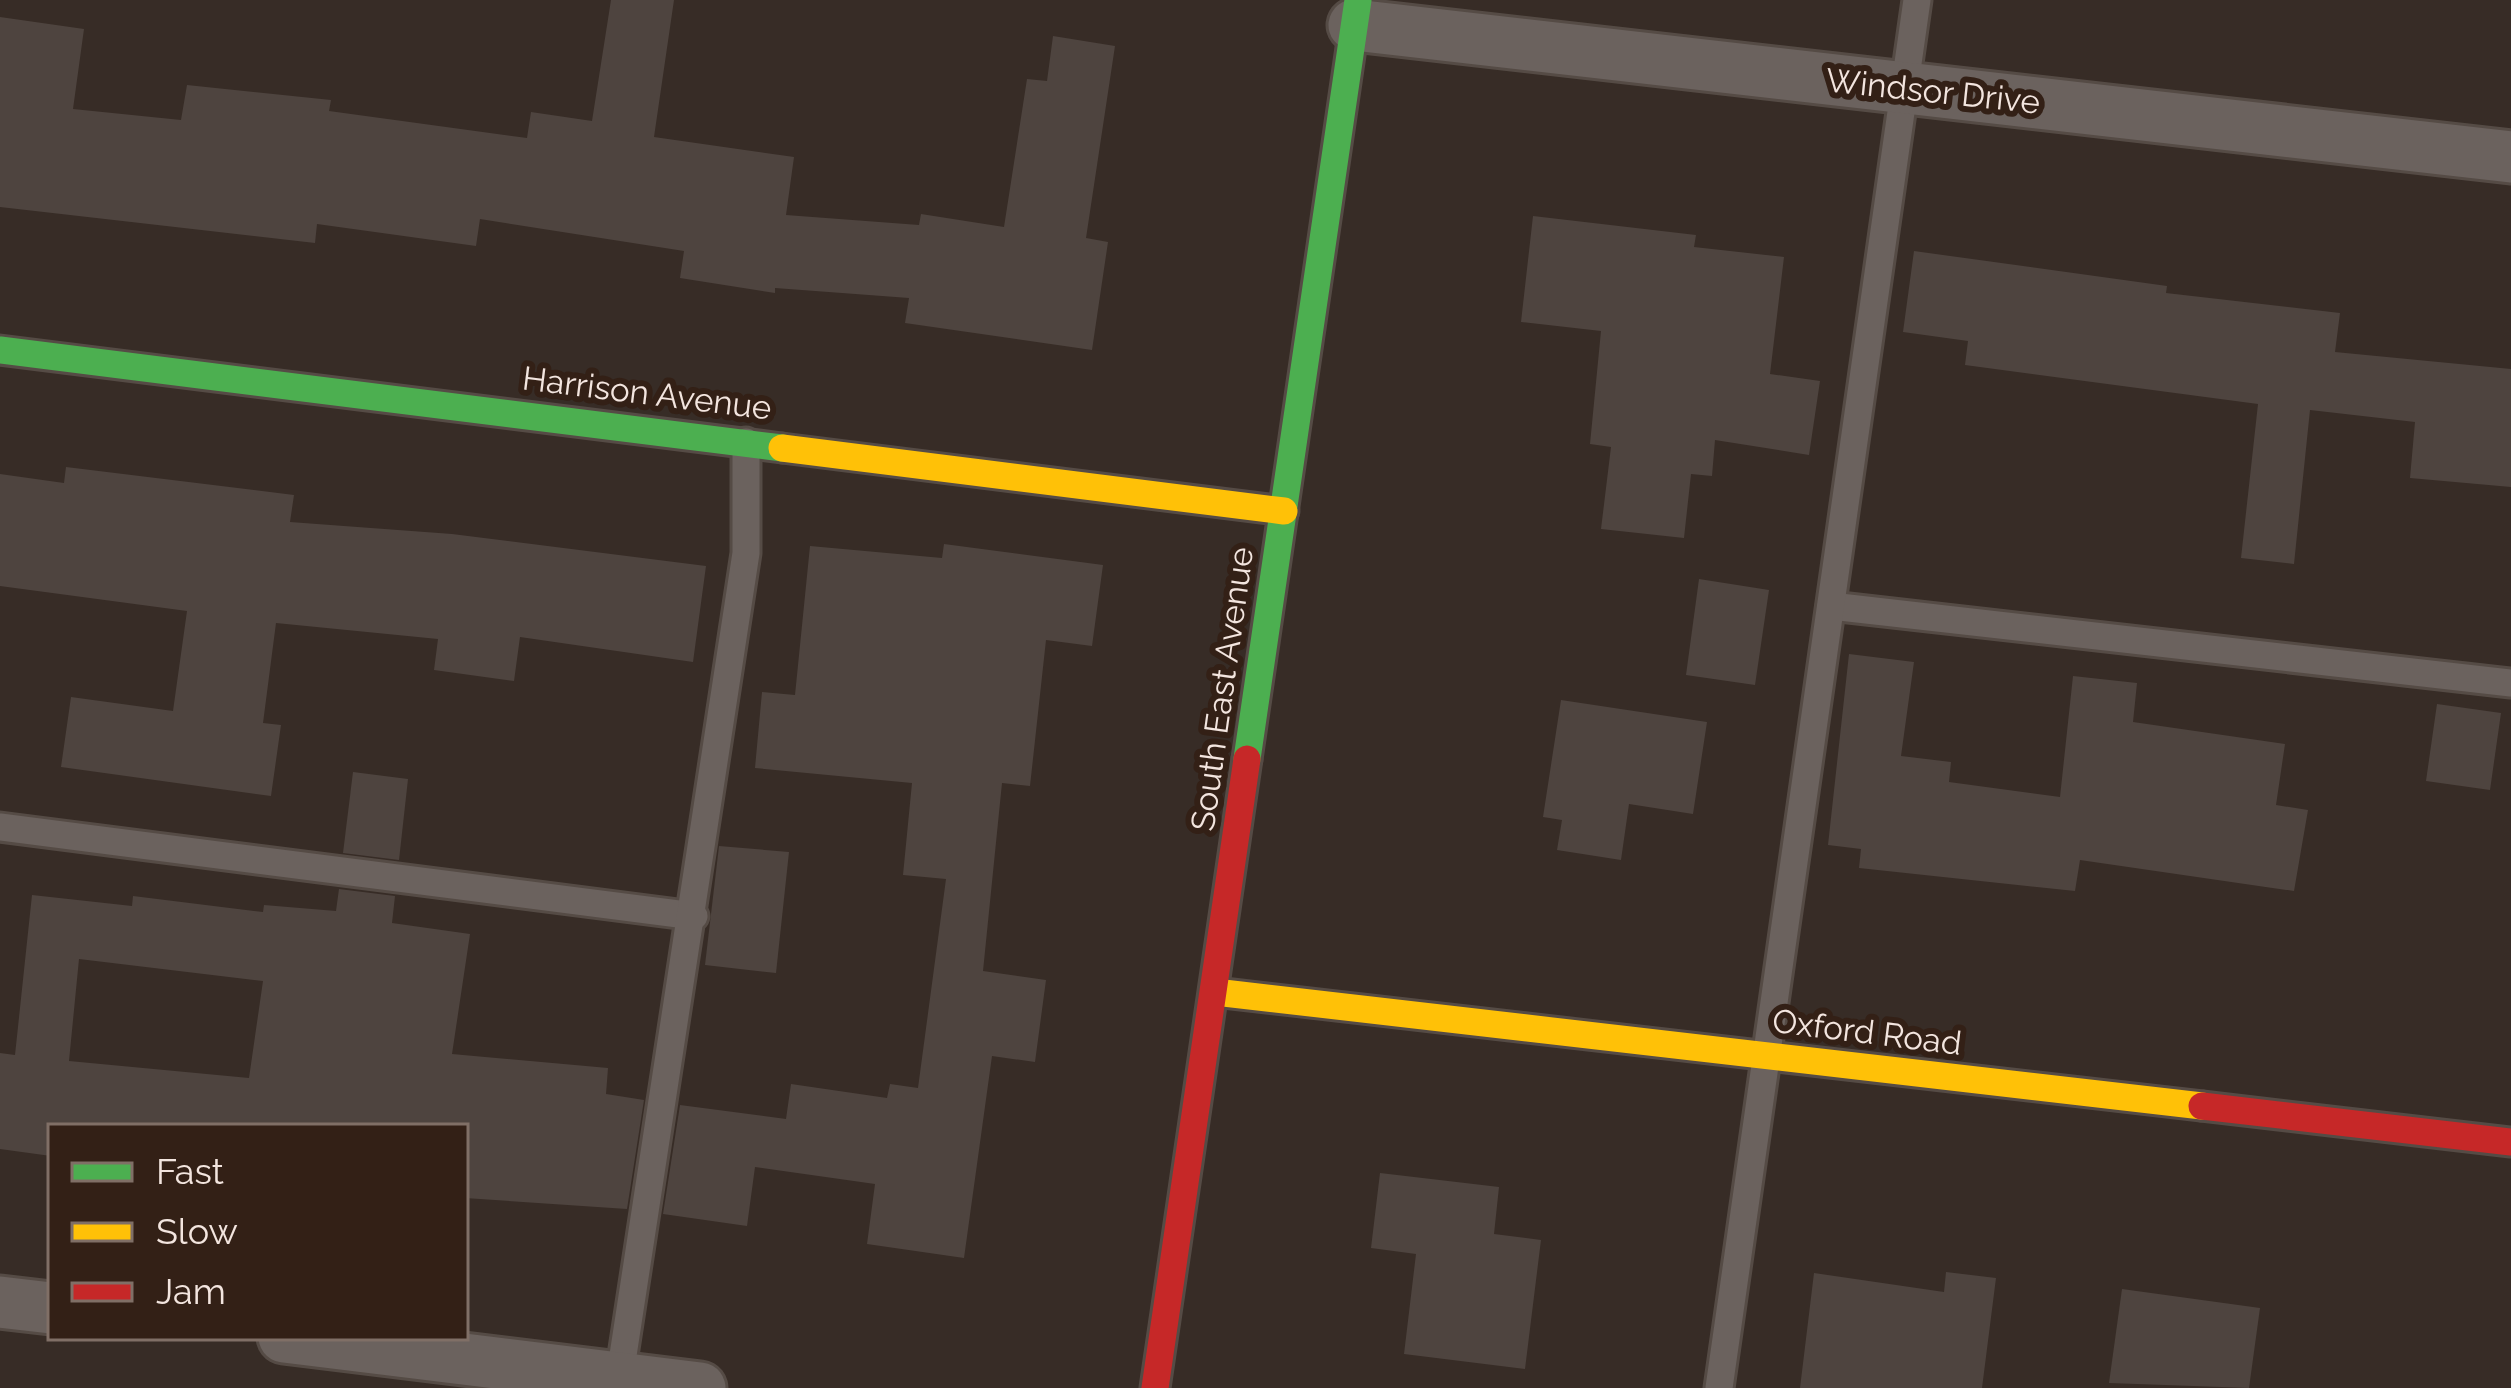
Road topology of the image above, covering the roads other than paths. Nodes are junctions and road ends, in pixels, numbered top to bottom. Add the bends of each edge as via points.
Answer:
1 (1917, 0) edge
2 (1356, 13) edge
3 (1904, 87) junction
4 (2511, 157) edge
5 (0, 350) edge
6 (746, 442) junction
7 (1284, 511) junction
8 (1831, 606) junction
9 (2511, 683) edge
10 (0, 826) edge
11 (694, 916) junction
12 (1215, 992) junction
13 (1766, 1056) junction
14 (2511, 1142) edge
15 (0, 1302) edge
16 (48, 1308) edge
17 (306, 1340) edge
18 (619, 1383) edge
19 (700, 1388) edge
20 (1154, 1388) edge
21 (1719, 1388) edge

1 - 3 lane
2 - 3 street, Windsor Drive
2 - 7 street, South East Avenue
3 - 4 street, Windsor Drive
3 - 8 lane
5 - 6 street, Harrison Avenue
6 - 7 street, Harrison Avenue
6 - 11 lane via 746,554
7 - 12 street, South East Avenue
8 - 9 lane
8 - 13 lane
10 - 11 lane
11 - 18 lane
12 - 13 street, Oxford Road
12 - 20 street, South East Avenue
13 - 14 street, Oxford Road
13 - 21 lane
15 - 16 street
17 - 18 street
18 - 19 street

